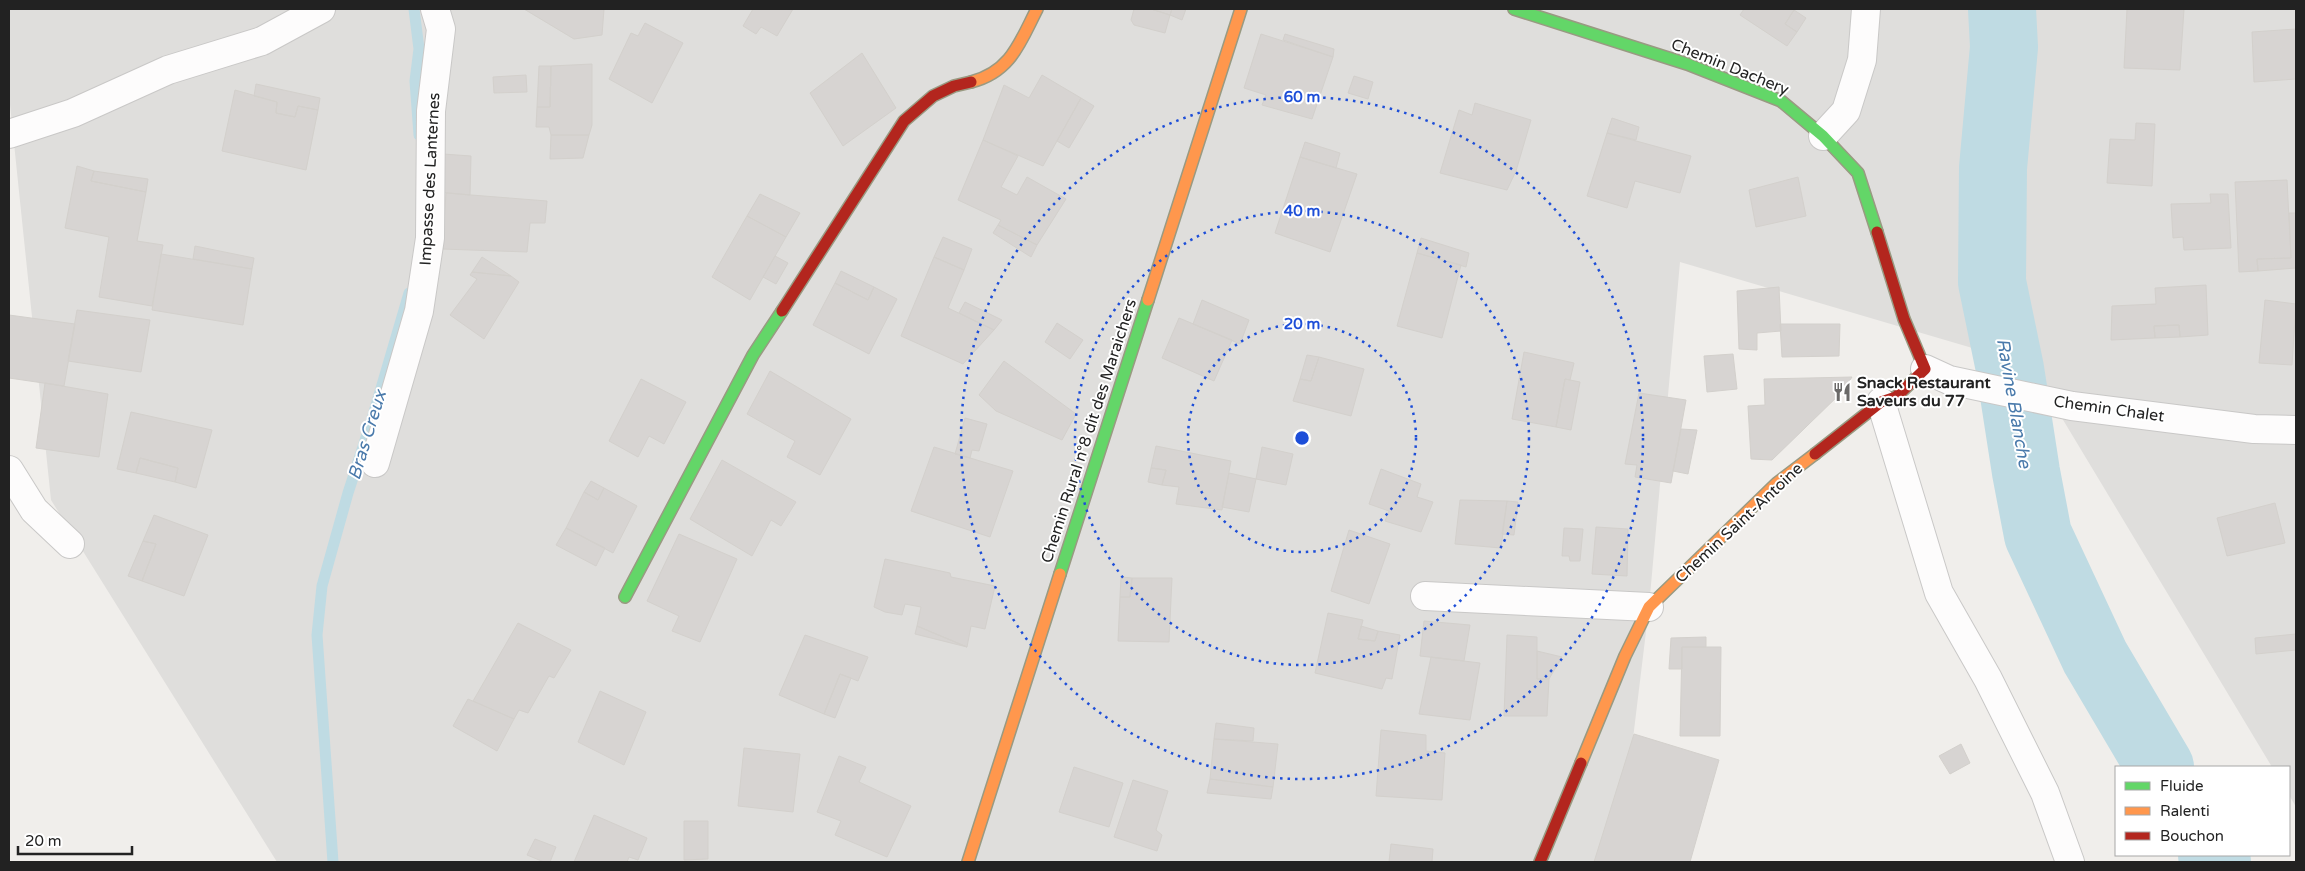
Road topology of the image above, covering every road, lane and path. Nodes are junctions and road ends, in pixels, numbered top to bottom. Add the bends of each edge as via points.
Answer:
1 (321, 9) edge
2 (435, 9) edge
3 (1037, 9) edge
4 (1241, 9) edge
5 (1514, 9) edge
6 (1866, 9) edge
7 (9, 134) edge
8 (1823, 136) junction
9 (1937, 374) junction
10 (1881, 402) junction
11 (2296, 430) edge
12 (375, 463) dead end
13 (9, 470) edge
14 (70, 544) dead end
15 (1425, 596) dead end
16 (625, 597) dead end
17 (1649, 607) junction
18 (968, 862) edge
19 (1540, 862) edge
20 (2070, 862) edge

1 - 7 street via 262,41 168,70 73,113
2 - 12 street, Impasse des Lanternes via 441,29 431,111 430,238 419,311
3 - 16 street via 1018,46 1000,68 974,82 936,93 904,121 753,355
4 - 18 street, Chemin Rural n°8 dit des Maraichers
5 - 8 street, Chemin Dachery via 1687,64 1781,101
6 - 8 street via 1862,60 1846,111
8 - 9 street, Chemin Dachery via 1858,173 1904,318
9 - 10 street, Chemin Saint-Antoine
9 - 11 street, Chemin Chalet via 2072,406 2254,429
10 - 17 street, Chemin Saint-Antoine via 1777,483
10 - 20 street via 1939,593 1988,679 2045,793
13 - 14 street via 34,510
15 - 17 street
17 - 19 street, Chemin Saint-Antoine via 1625,656

